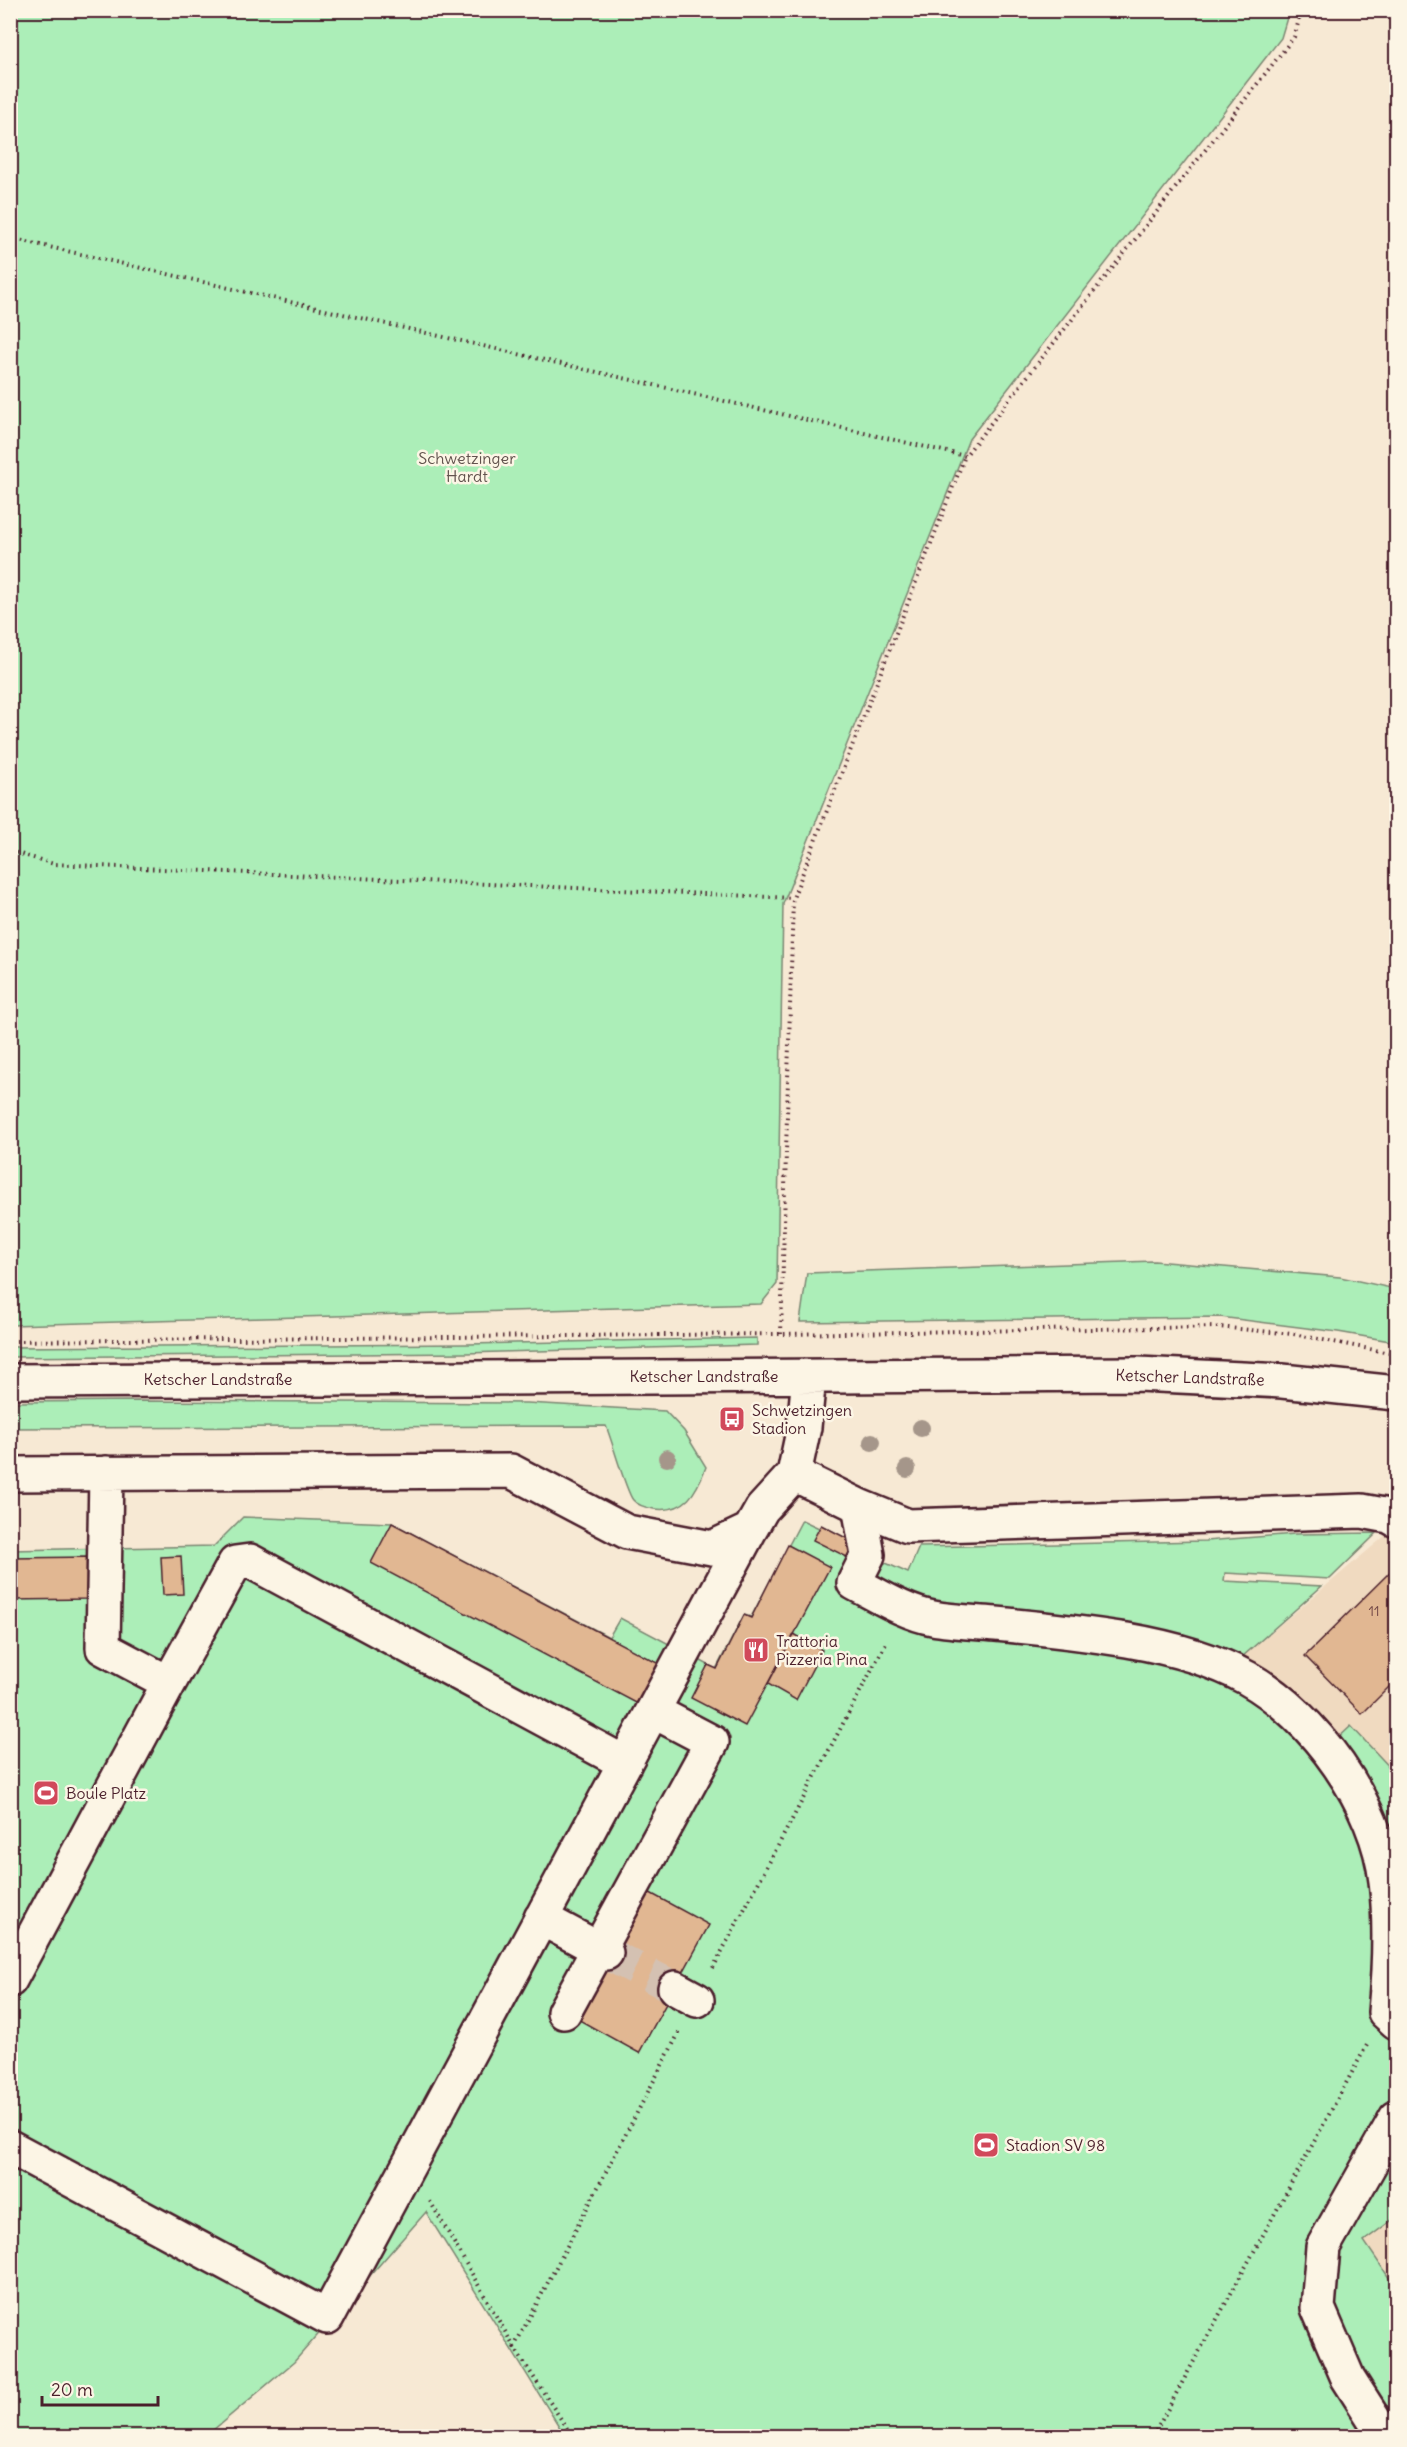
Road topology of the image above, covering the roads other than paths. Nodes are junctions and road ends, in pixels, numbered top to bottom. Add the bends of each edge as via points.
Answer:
1 (809, 1377) junction
2 (10, 1381) edge
3 (1396, 1393) edge
4 (106, 1473) junction
5 (10, 1474) edge
6 (794, 1474) junction
7 (859, 1506) junction
8 (1396, 1520) edge
9 (750, 1530) junction
10 (169, 1683) junction
11 (653, 1711) junction
12 (625, 1763) junction
13 (541, 1918) junction
14 (603, 1951) junction
15 (10, 1980) edge
16 (564, 2012) dead end
17 (1391, 2017) edge
18 (1396, 2118) edge
19 (10, 2147) edge
20 (1384, 2436) edge

1 - 2 street, Ketscher Landstraße
1 - 3 street, Ketscher Landstraße via 1138,1374 1282,1381
1 - 6 street
4 - 5 street
4 - 9 street via 511,1471 627,1532 712,1548
4 - 10 street via 103,1648
6 - 7 street
6 - 9 street via 762,1509
7 - 8 street via 908,1526 1362,1511
7 - 17 street via 868,1555 854,1583 904,1608 932,1618 1128,1640 1196,1657 1247,1678 1286,1705 1321,1740 1353,1788 1375,1836 1386,1880
9 - 11 street
10 - 12 street via 235,1563 250,1561
10 - 15 street
11 - 12 street
11 - 14 street via 712,1742
12 - 13 street
13 - 14 street
13 - 19 street via 327,2317
14 - 16 street
18 - 20 street via 1323,2247 1318,2308 1348,2378

